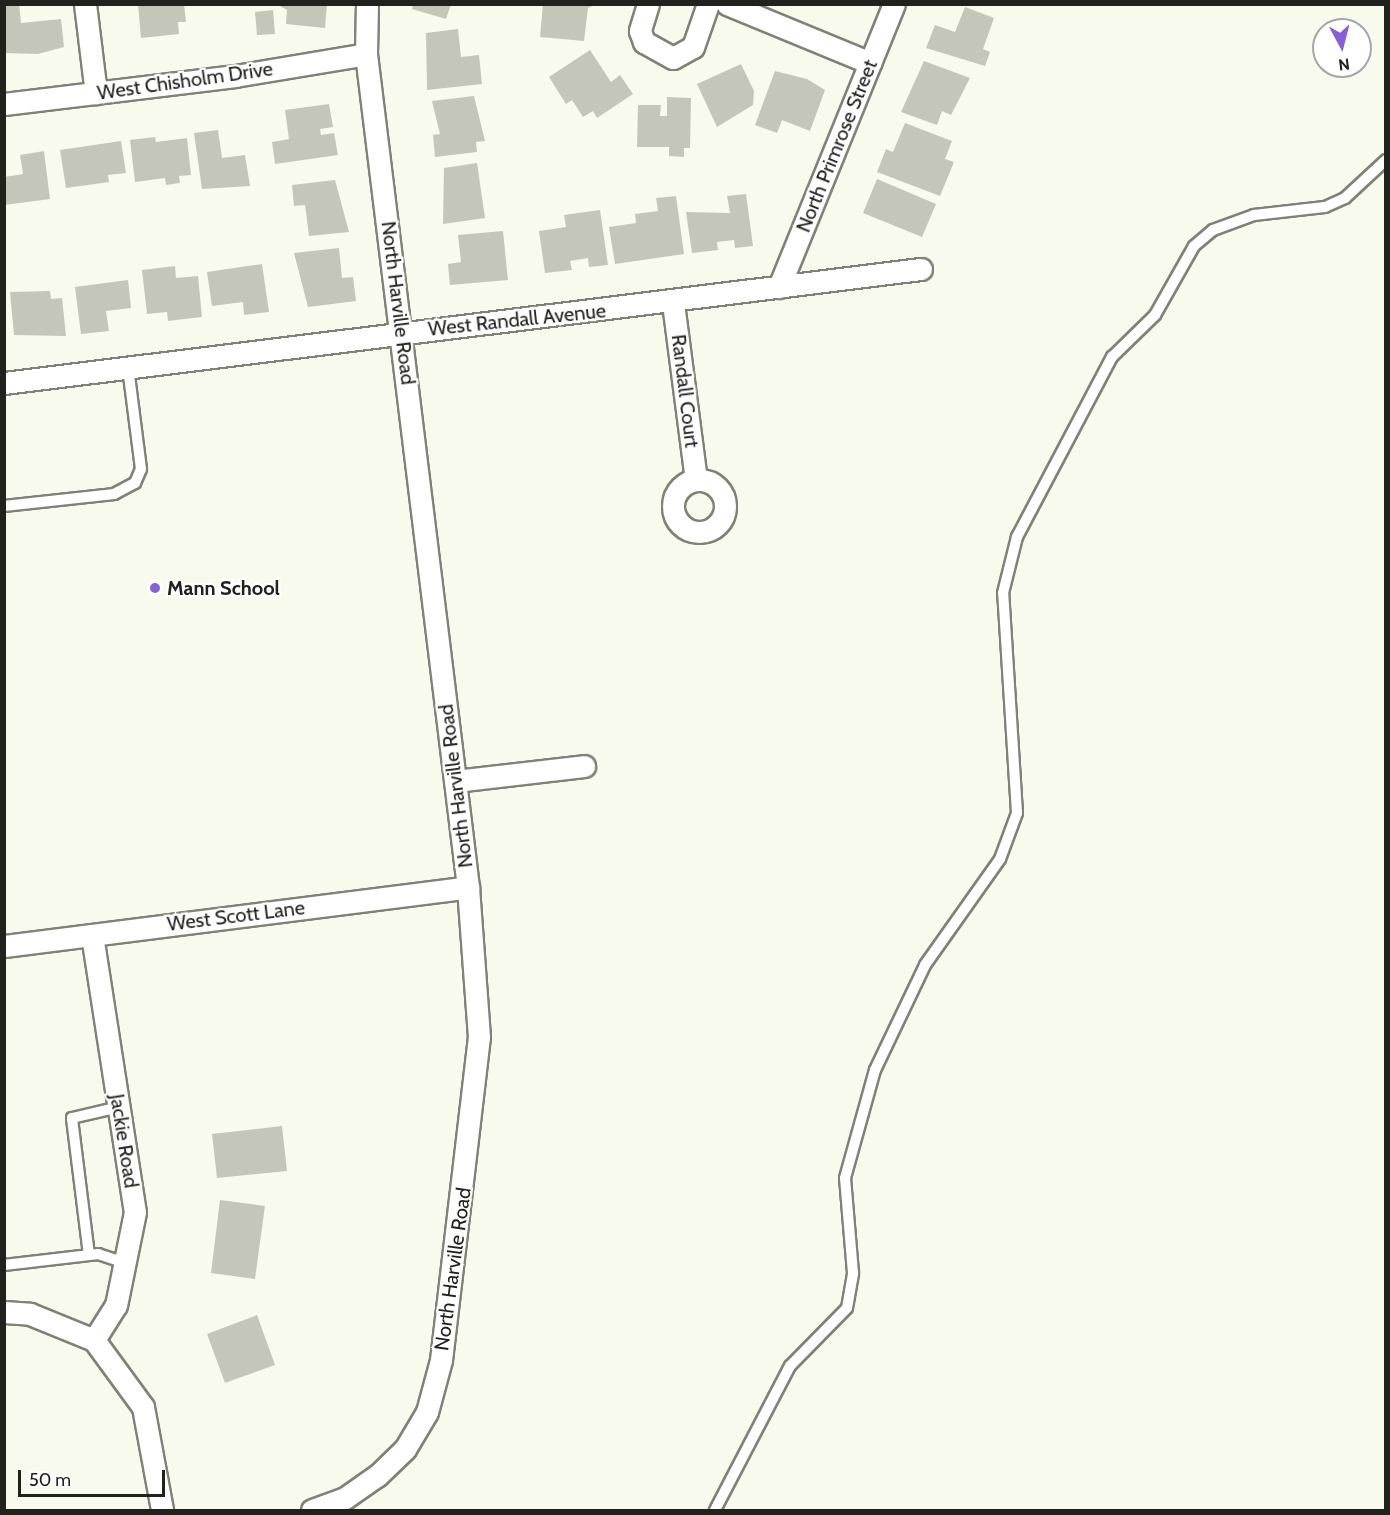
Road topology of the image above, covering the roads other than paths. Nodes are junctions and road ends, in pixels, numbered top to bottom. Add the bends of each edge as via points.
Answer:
1 (85, 4) edge
2 (368, 4) edge
3 (648, 4) edge
4 (708, 4) edge
5 (727, 4) edge
6 (894, 4) edge
7 (366, 54) junction
8 (870, 63) junction
9 (96, 93) junction
10 (4, 104) edge
11 (1386, 160) edge
12 (921, 269) dead end
13 (780, 287) junction
14 (673, 303) junction
15 (402, 333) junction
16 (128, 367) junction
17 (4, 382) edge
18 (696, 480) dead end
19 (4, 506) edge
20 (584, 766) dead end
21 (455, 781) junction
22 (468, 886) junction
23 (92, 935) junction
24 (4, 946) edge
25 (119, 1107) junction
26 (89, 1255) junction
27 (129, 1264) junction
28 (4, 1265) edge
29 (4, 1312) edge
30 (94, 1340) junction
31 (322, 1509) edge
32 (162, 1510) edge
33 (715, 1510) edge

1 - 9 street
2 - 7 street, North Harville Road
3 - 4 street via 640,32 644,42 673,58 693,46
5 - 8 street
6 - 8 street, North Primrose Street
7 - 9 street, West Chisholm Drive
7 - 15 street, North Harville Road
8 - 13 street, North Primrose Street
9 - 10 street, West Chisholm Drive
11 - 33 lane via 1345,198 1325,207 1254,215 1213,230 1194,246 1155,315 1112,357 1017,537 1003,593 1017,813 1000,859 925,965 875,1070 845,1178 853,1273 847,1308 790,1366
12 - 13 street, West Randall Avenue
13 - 14 street, West Randall Avenue
14 - 15 street, West Randall Avenue
14 - 18 street, Randall Court
15 - 16 street, West Randall Avenue
15 - 21 street, North Harville Road
16 - 17 street, West Randall Avenue
16 - 19 lane via 141,469 135,483 114,494
20 - 21 street
21 - 22 street, North Harville Road
22 - 23 street, West Scott Lane
22 - 31 street, North Harville Road via 479,1037 441,1360 427,1412 405,1449 377,1476
23 - 24 street, West Scott Lane
23 - 25 street, Jackie Road
25 - 26 lane via 72,1118
25 - 27 street, Jackie Road via 135,1212
26 - 27 lane
26 - 28 lane
27 - 30 street, Jackie Road via 116,1305
29 - 30 street via 30,1314
30 - 32 street via 143,1407

